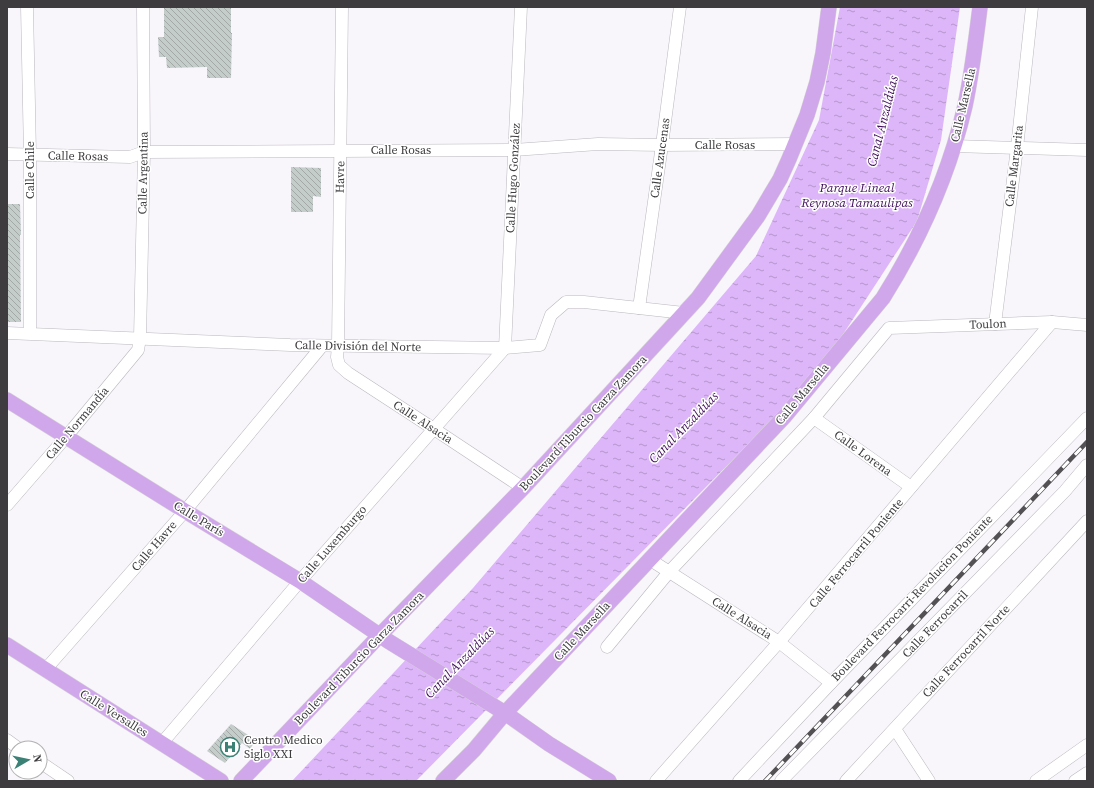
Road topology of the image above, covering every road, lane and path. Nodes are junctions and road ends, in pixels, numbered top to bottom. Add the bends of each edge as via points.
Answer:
1 (27, 7) edge
2 (143, 7) edge
3 (342, 7) edge
4 (521, 7) edge
5 (680, 7) edge
6 (829, 7) edge
7 (980, 7) edge
8 (1032, 7) edge
9 (796, 144) junction
10 (662, 146) junction
11 (954, 146) junction
12 (1016, 148) junction
13 (340, 150) junction
14 (514, 150) junction
15 (1087, 150) edge
16 (144, 152) junction
17 (7, 154) edge
18 (30, 155) junction
19 (639, 308) junction
20 (684, 313) junction
21 (1052, 322) junction
22 (995, 324) junction
23 (1087, 325) edge
24 (7, 333) edge
25 (30, 333) junction
26 (140, 338) junction
27 (322, 346) junction
28 (338, 346) junction
29 (505, 348) junction
30 (7, 400) edge
31 (814, 418) junction
32 (1087, 418) edge
33 (434, 429) junction
34 (66, 437) junction
35 (1087, 465) edge
36 (911, 487) junction
37 (523, 488) junction
38 (7, 505) edge
39 (185, 511) junction
40 (1087, 521) edge
41 (649, 559) junction
42 (669, 572) junction
43 (300, 581) junction
44 (384, 638) junction
45 (779, 642) junction
46 (7, 645) edge
47 (607, 647) dead end
48 (45, 670) junction
49 (831, 683) junction
50 (499, 709) junction
51 (894, 728) junction
52 (162, 743) junction
53 (1087, 746) edge
54 (48, 767) edge
55 (1087, 773) edge
56 (68, 781) edge
57 (221, 781) edge
58 (241, 781) edge
59 (443, 781) edge
60 (608, 781) edge
61 (656, 781) edge
62 (739, 781) edge
63 (781, 781) edge
64 (846, 781) edge
65 (929, 781) edge
66 (1036, 781) edge
67 (1075, 781) edge

1 - 18 street, Calle Chile
2 - 16 street, Calle Argentina
3 - 13 street, Havre
4 - 14 street, Calle Hugo González
5 - 10 street, Calle Azucenas
6 - 9 main road, Boulevard Tiburcio Garza Zamora via 817,82
7 - 11 main road, Calle Marsella via 970,79
8 - 12 street, Calle Margarita
9 - 10 street, Calle Rosas
9 - 20 main road, Boulevard Tiburcio Garza Zamora via 780,179 758,216 698,298
10 - 14 street, Calle Rosas via 598,144
10 - 19 street, Calle Azucenas
11 - 12 street
11 - 41 main road, Calle Marsella via 941,185 918,235 883,298 785,416
12 - 15 street
12 - 22 street, Calle Margarita
13 - 14 street, Calle Rosas
13 - 16 street, Calle Rosas
13 - 28 street, Havre
14 - 29 street, Calle Hugo González
16 - 18 street, Calle Rosas via 130,157
16 - 26 street, Calle Argentina
17 - 18 street, Calle Rosas
18 - 25 street, Calle Chile
19 - 20 street, Calle División del Norte
19 - 29 street, Calle División del Norte via 566,302 552,315 540,344
20 - 37 main road, Boulevard Tiburcio Garza Zamora
21 - 22 street, Toulon
21 - 23 street, Toulon
21 - 36 street, Calle Ferrocarril Poniente
22 - 31 street, Toulon via 889,328
24 - 25 street, Calle División del Norte
25 - 26 street, Calle División del Norte
26 - 27 street, Calle División del Norte
26 - 34 street, Calle Normandía via 138,350
27 - 28 street, Calle División del Norte
27 - 39 street, Calle Havre
28 - 29 street, Calle División del Norte
28 - 33 street, Calle Alsacia via 339,365 348,373
29 - 33 street, Calle Luxemburgo
30 - 34 main road, Calle París
31 - 36 street, Calle Lorena
31 - 42 street
32 - 49 street, Boulevard Ferrocarri-Revolucion Poniente
33 - 37 street, Calle Alsacia
33 - 43 street, Calle Luxemburgo
34 - 38 street, Calle Normandía
34 - 39 main road, Calle París
35 - 63 street, Calle Ferrocarril via 1066,491
36 - 45 street, Calle Ferrocarril Poniente
37 - 44 main road, Boulevard Tiburcio Garza Zamora
39 - 43 main road, Calle París
39 - 48 street, Calle Havre
40 - 51 street, Calle Ferrocarril Norte
41 - 42 street, Calle Alsacia
41 - 50 main road, Calle Marsella
42 - 45 street, Calle Alsacia
42 - 47 street
43 - 44 main road, Calle París
43 - 52 street, Calle Luxemburgo
44 - 50 main road, Calle París
44 - 58 main road, Boulevard Tiburcio Garza Zamora
45 - 49 street, Calle Alsacia
45 - 61 street, Calle Ferrocarril Poniente
46 - 48 main road, Calle Versalles
48 - 52 main road, Calle Versalles
49 - 62 street, Boulevard Ferrocarri-Revolucion Poniente
50 - 59 main road, Calle Marsella via 474,750
50 - 60 main road, Calle París
51 - 64 street, Calle Ferrocarril Norte
51 - 65 street
52 - 57 main road, Calle Versalles
53 - 66 street
54 - 56 street
55 - 67 street

